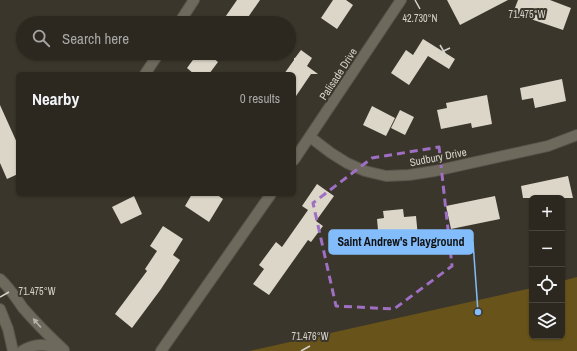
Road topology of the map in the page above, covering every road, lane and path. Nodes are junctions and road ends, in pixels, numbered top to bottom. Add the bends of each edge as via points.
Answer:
1 (194, 0) edge
2 (401, 0) edge
3 (184, 16) edge
4 (154, 60) edge
5 (146, 72) edge
6 (577, 135) edge
7 (310, 137) junction
8 (296, 157) edge
9 (269, 196) edge
10 (0, 279) edge
11 (0, 308) edge
12 (13, 351) edge
13 (22, 351) edge
14 (65, 351) edge
15 (161, 351) edge

1 - 3 street
2 - 7 street, Palisade Drive
4 - 5 street
6 - 7 street, Sudbury Drive via 548,146 435,171 386,176 347,164
7 - 8 street, Palisade Drive
9 - 15 street
14 -> 10 street via 40,327
11 - 12 street
13 - 14 street via 33,346 45,345

